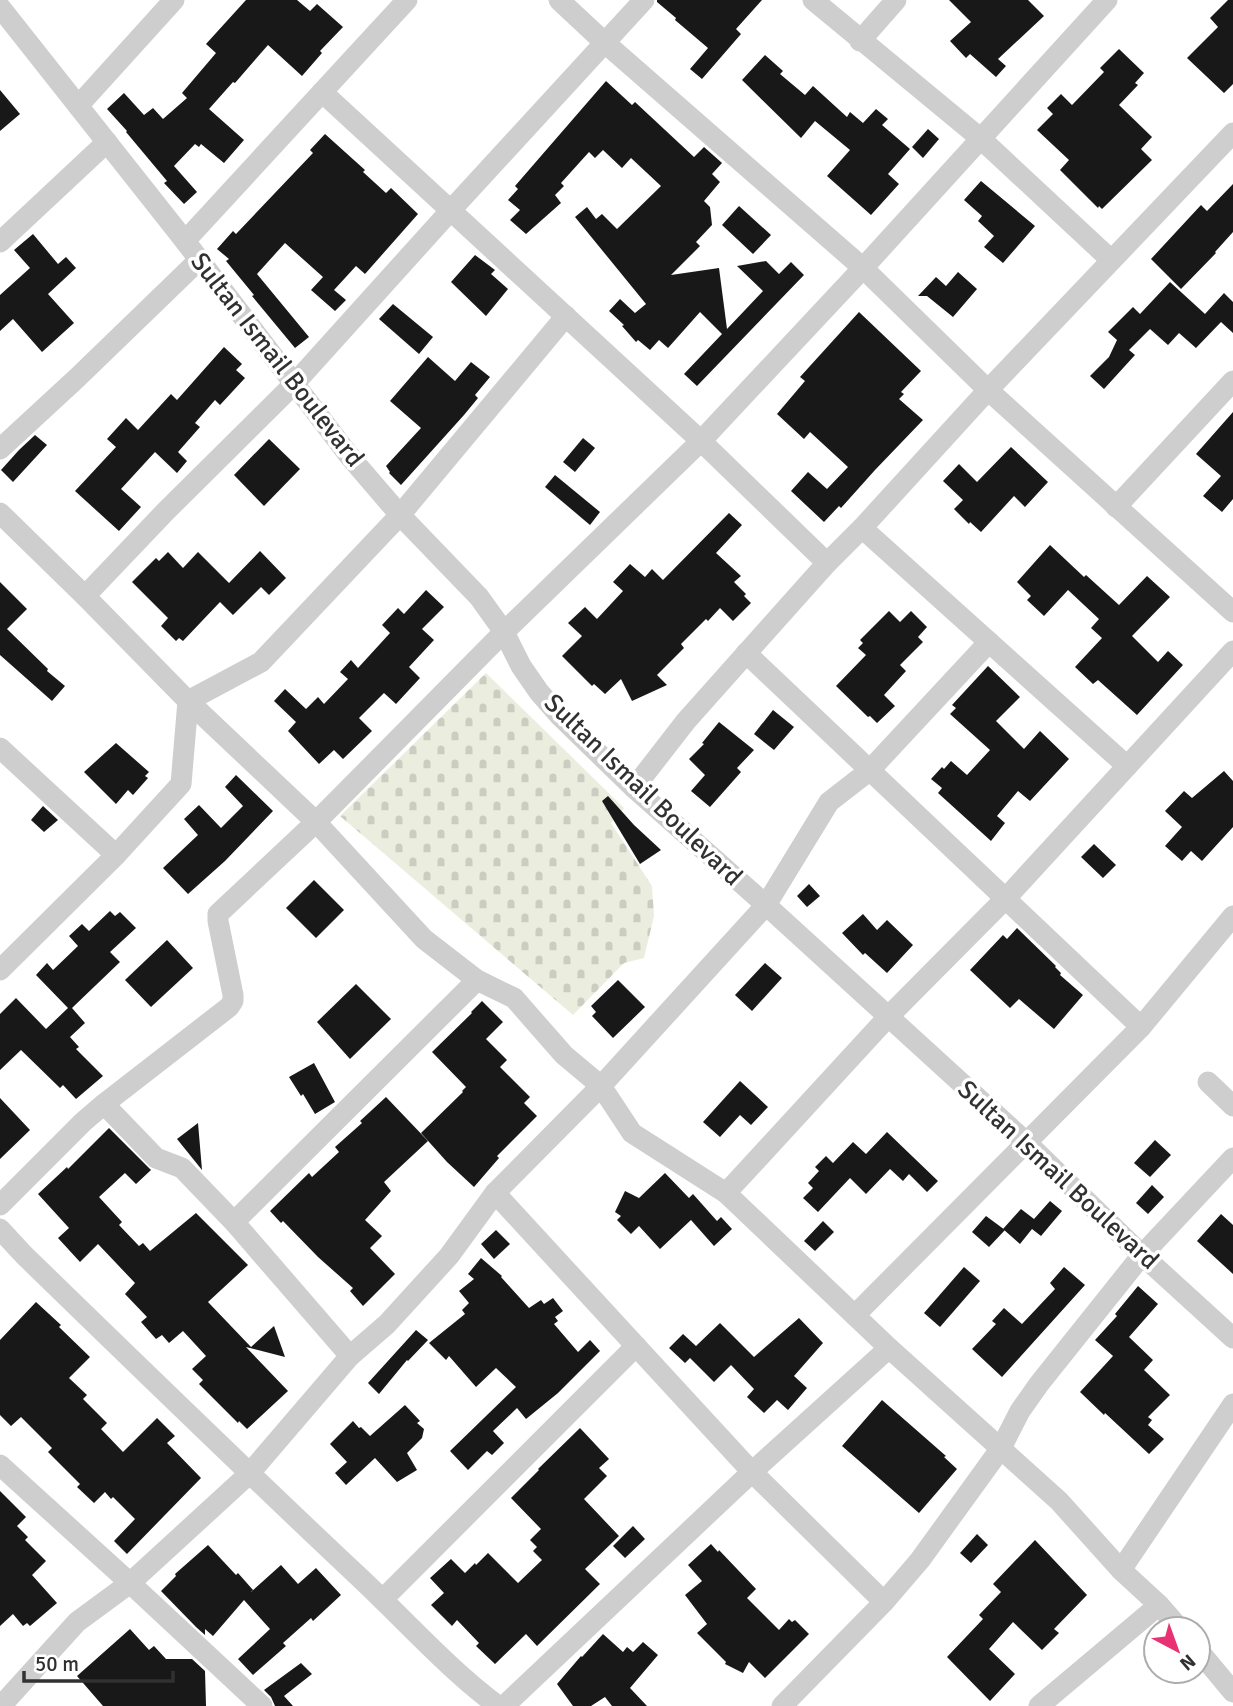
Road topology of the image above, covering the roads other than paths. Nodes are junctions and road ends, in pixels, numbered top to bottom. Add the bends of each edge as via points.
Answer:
1 (174, 0) edge
2 (407, 0) edge
3 (559, 0) edge
4 (644, 0) edge
5 (813, 0) edge
6 (896, 0) edge
7 (1107, 0) edge
8 (3, 16) edge
9 (860, 41) junction
10 (604, 42) junction
11 (322, 92) junction
12 (78, 106) junction
13 (1233, 133) edge
14 (980, 138) junction
15 (107, 142) junction
16 (451, 210) junction
17 (185, 241) junction
18 (0, 242) edge
19 (199, 260) junction
20 (1111, 260) junction
21 (863, 268) junction
22 (566, 316) junction
23 (1233, 381) edge
24 (294, 384) junction
25 (988, 390) junction
26 (701, 440) junction
27 (0, 449) edge
28 (1116, 507) junction
29 (0, 513) edge
30 (400, 515) junction
31 (862, 527) junction
32 (827, 563) junction
33 (85, 596) junction
34 (1233, 612) edge
35 (504, 632) junction
36 (989, 642) junction
37 (1233, 651) edge
38 (746, 653) junction
39 (188, 701) junction
40 (0, 748) edge
41 (1127, 766) junction
42 (869, 771) junction
43 (634, 788) junction
44 (316, 822) junction
45 (116, 855) junction
46 (1006, 898) junction
47 (766, 905) junction
48 (1233, 916) edge
49 (0, 970) edge
50 (477, 980) junction
51 (888, 1017) junction
52 (1141, 1027) junction
53 (1208, 1082) dead end
54 (601, 1086) junction
55 (104, 1104) junction
56 (1233, 1106) edge
57 (1026, 1142) junction
58 (1233, 1158) edge
59 (495, 1193) junction
60 (726, 1193) junction
61 (0, 1206) edge
62 (234, 1222) junction
63 (0, 1229) edge
64 (1142, 1255) junction
65 (855, 1315) junction
66 (1233, 1338) edge
67 (636, 1346) junction
68 (889, 1348) junction
69 (350, 1356) junction
70 (1233, 1404) edge
71 (1001, 1448) junction
72 (0, 1465) edge
73 (752, 1472) junction
74 (249, 1474) junction
75 (1121, 1570) junction
76 (130, 1583) junction
77 (383, 1599) junction
78 (884, 1602) junction
79 (1159, 1605) junction
80 (1168, 1615) edge
81 (1212, 1667) edge
82 (1233, 1692) edge
83 (1, 1706) edge
84 (262, 1706) edge
85 (498, 1706) edge
86 (504, 1706) edge
87 (782, 1706) edge
88 (1039, 1706) edge

1 - 12 street
2 - 11 street
3 - 10 street
4 - 10 street
5 - 9 street
6 - 9 street
7 - 14 street
8 - 12 street, Sultan Ismail Boulevard
9 - 14 street
10 - 16 street
10 - 21 street
11 - 16 street
11 - 17 street
12 - 15 street, Sultan Ismail Boulevard
13 - 20 street
14 - 20 street
14 - 21 street
15 - 17 street, Sultan Ismail Boulevard
15 - 18 street
16 - 22 street
16 - 24 street
17 - 19 street, Sultan Ismail Boulevard
19 - 24 street, Sultan Ismail Boulevard
19 - 27 street
20 - 25 street
21 - 25 street
21 - 26 street
22 - 26 street
22 - 30 street
23 - 28 street
24 - 30 street, Sultan Ismail Boulevard
24 - 33 street
25 - 28 street
25 - 31 street
26 - 32 street
26 - 35 street
28 - 34 street
29 - 33 street
30 - 35 street, Sultan Ismail Boulevard via 479,597
30 - 39 street via 261,663
31 - 32 street
31 - 36 street
32 - 38 street
33 - 39 street
35 - 43 street, Sultan Ismail Boulevard via 539,692
35 - 44 street
36 - 41 street
36 - 42 street
37 - 41 street
38 - 42 street
38 - 43 street
39 - 44 street
39 - 45 street via 181,784
40 - 45 street
41 - 46 street
42 - 46 street
42 - 47 street via 829,802
43 - 47 street, Sultan Ismail Boulevard
44 - 50 street via 424,939
44 - 55 street via 218,914 233,995 229,1007
45 - 49 street
46 - 51 street
46 - 52 street
47 - 51 street, Sultan Ismail Boulevard
47 - 54 street
48 - 52 street
50 - 54 street via 514,998 564,1055
50 - 62 street
51 - 57 street, Sultan Ismail Boulevard
51 - 60 street
52 - 57 street
53 - 56 street
54 - 59 street
54 - 60 street via 632,1133
55 - 61 street
55 - 62 street via 156,1158 182,1168
57 - 64 street, Sultan Ismail Boulevard
57 - 65 street
58 - 64 street
59 - 67 street
59 - 69 street via 449,1256 387,1324
60 - 65 street
62 - 69 street
63 - 74 street
64 - 66 street, Sultan Ismail Boulevard
64 - 71 street via 1039,1384
65 - 68 street
67 - 73 street
67 - 77 street
68 - 71 street
68 - 73 street
69 - 74 street
70 - 75 street
71 - 75 street
71 - 78 street
72 - 76 street
73 - 78 street
73 - 86 street
74 - 76 street
74 - 77 street
75 - 79 street
76 - 83 street via 77,1622
76 - 84 street
77 - 85 street
78 - 87 street
79 - 80 street
79 - 88 street
81 - 82 street

